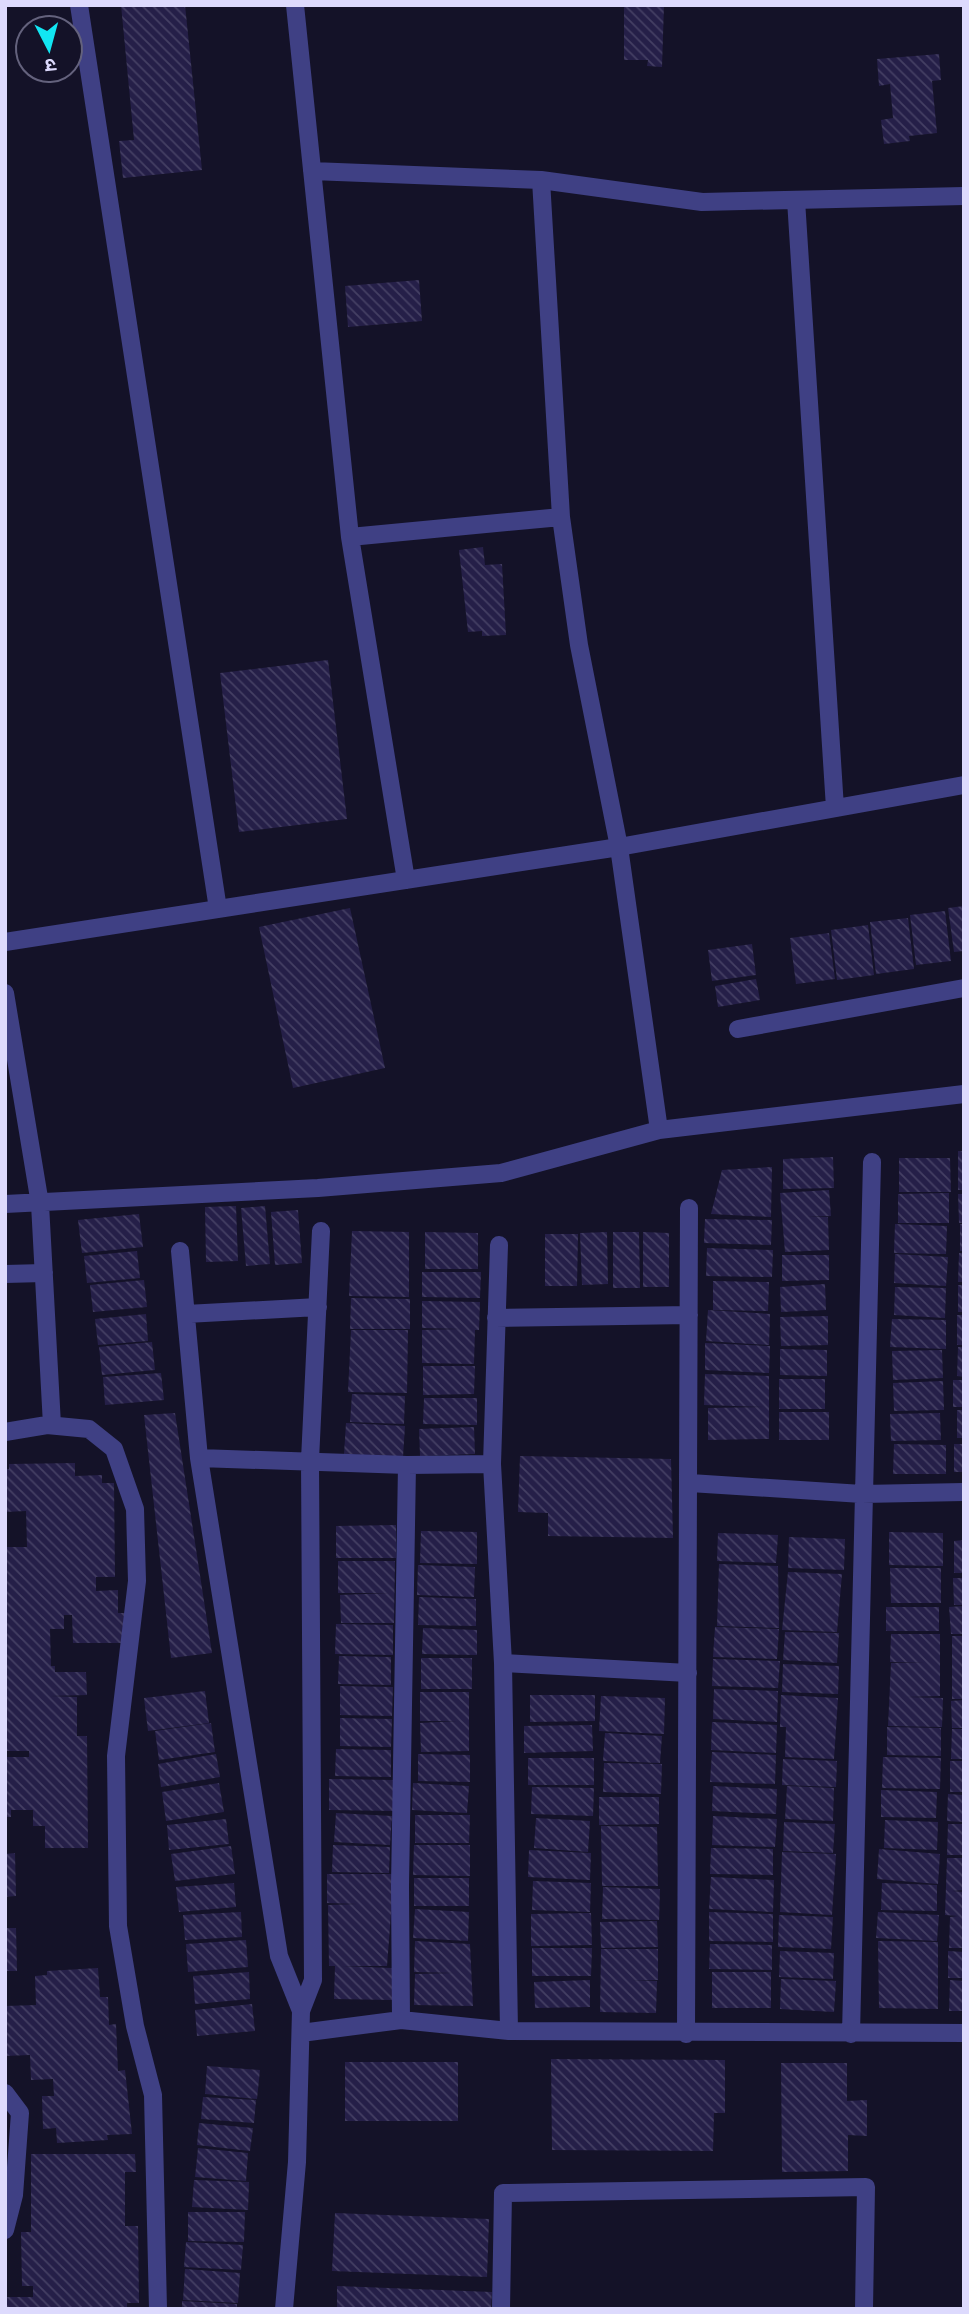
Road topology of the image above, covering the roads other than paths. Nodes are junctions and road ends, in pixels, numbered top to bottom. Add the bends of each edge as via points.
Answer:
1 (79, 5) edge
2 (295, 5) edge
3 (312, 172) junction
4 (541, 180) junction
5 (964, 196) edge
6 (796, 200) junction
7 (561, 516) junction
8 (350, 537) junction
9 (964, 785) edge
10 (835, 808) junction
11 (619, 847) junction
12 (406, 880) junction
13 (218, 909) junction
14 (5, 942) edge
15 (964, 989) edge
16 (5, 993) edge
17 (738, 1029) dead end
18 (964, 1094) edge
19 (659, 1130) junction
20 (872, 1162) dead end
21 (5, 1204) edge
22 (40, 1204) junction
23 (689, 1208) dead end
24 (321, 1231) dead end
25 (499, 1245) dead end
26 (180, 1251) dead end
27 (5, 1273) edge
28 (44, 1273) junction
29 (318, 1307) junction
30 (186, 1314) junction
31 (689, 1315) junction
32 (496, 1318) junction
33 (52, 1425) junction
34 (5, 1432) edge
35 (200, 1458) junction
36 (310, 1460) junction
37 (492, 1464) junction
38 (407, 1465) junction
39 (690, 1483) junction
40 (964, 1492) edge
41 (862, 1494) junction
42 (503, 1663) junction
43 (688, 1673) junction
44 (301, 2011) junction
45 (401, 2020) junction
46 (509, 2031) junction
47 (301, 2033) junction
48 (964, 2033) edge
49 (686, 2034) junction
50 (851, 2034) junction
51 (5, 2093) edge
52 (5, 2230) edge
53 (158, 2309) edge
54 (284, 2309) edge
55 (501, 2309) edge
56 (864, 2309) edge

1 - 13 street
2 - 3 street
3 - 4 street
3 - 8 street
4 - 6 street via 702,202
4 - 7 street
5 - 6 street
6 - 10 street
7 - 8 street
7 - 11 street via 579,645
8 - 12 street
9 - 10 street
10 - 11 street
11 - 12 street
11 - 19 street
12 - 13 street
13 - 14 street
15 - 17 street
16 - 22 street
18 - 19 street
19 - 22 street via 500,1173
20 - 41 street
21 - 22 street
22 - 28 street
23 - 31 street
24 - 29 street
25 - 32 street
26 - 30 street
27 - 28 street
28 - 33 street
29 - 30 street
29 - 36 street
30 - 35 street
31 - 32 street
31 - 39 street
32 - 37 street
33 - 34 street
33 - 53 street via 89,1429 114,1449 135,1509 137,1581 117,1756 118,1926 135,2026 153,2095
35 - 36 street
35 - 44 street via 279,1956
36 - 38 street
36 - 44 street via 313,1980
37 - 38 street
37 - 42 street
38 - 45 street
39 - 41 street
39 - 43 street
40 - 41 street
41 - 50 street
42 - 43 street
42 - 46 street
43 - 49 street
44 - 47 street
45 - 46 street
45 - 47 street
46 - 49 street
47 - 54 street via 297,2162
48 - 50 street
49 - 50 street
51 - 52 street via 20,2113 14,2196
55 - 56 street via 503,2193 866,2187

